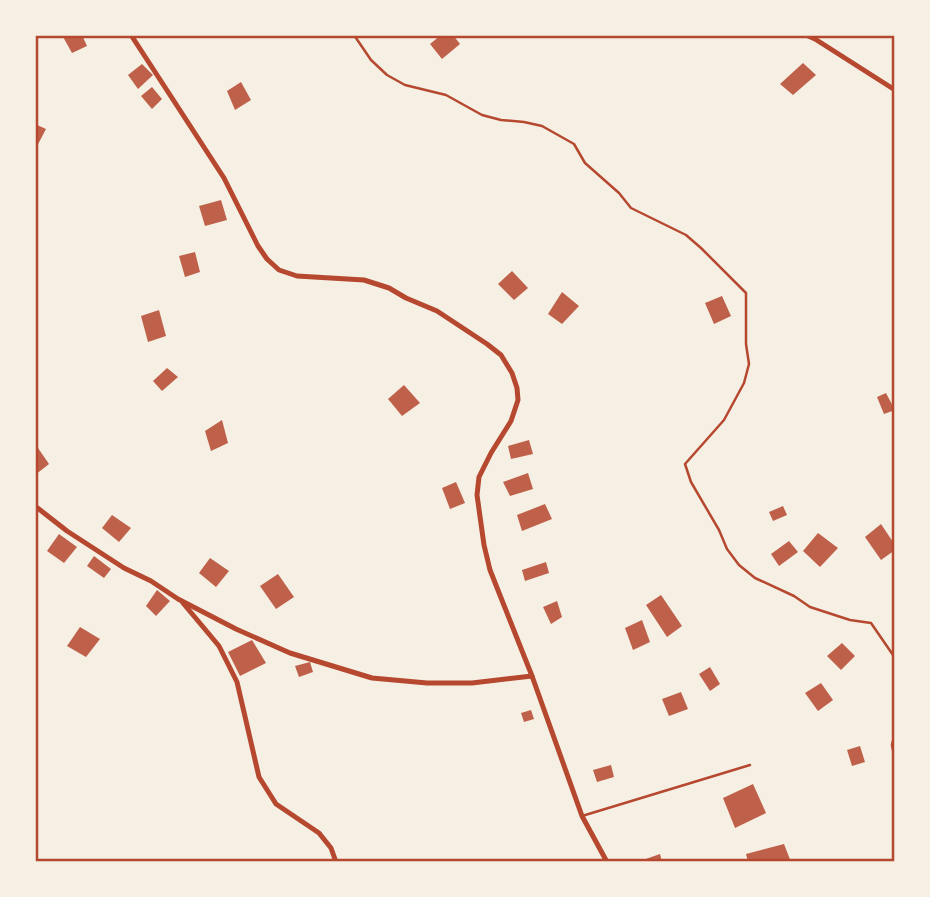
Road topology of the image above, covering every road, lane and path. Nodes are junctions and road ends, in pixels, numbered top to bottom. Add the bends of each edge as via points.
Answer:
1 (131, 35) edge
2 (354, 35) edge
3 (806, 35) edge
4 (895, 90) edge
5 (35, 506) edge
6 (181, 601) junction
7 (895, 663) edge
8 (532, 676) junction
9 (895, 732) edge
10 (895, 760) edge
11 (750, 765) dead end
12 (582, 816) junction
13 (336, 862) edge
14 (607, 862) edge

1 - 8 street via 224,178 267,260 297,276 364,280 389,288 437,311 487,344 512,373 517,400 511,421 479,477 477,495 490,570
2 - 7 lane via 371,60 405,85 446,95 482,115 542,126 573,144 585,163 631,208 686,235 746,293 749,364 744,383 724,420 685,464 691,482 739,565 810,607 871,623
3 - 4 street
5 - 6 street via 67,531
6 - 8 street via 290,653 372,678 472,683
6 - 13 street via 219,646 237,682 258,777 276,804 319,833
8 - 12 street
9 - 10 lane
11 - 12 lane
12 - 14 street

